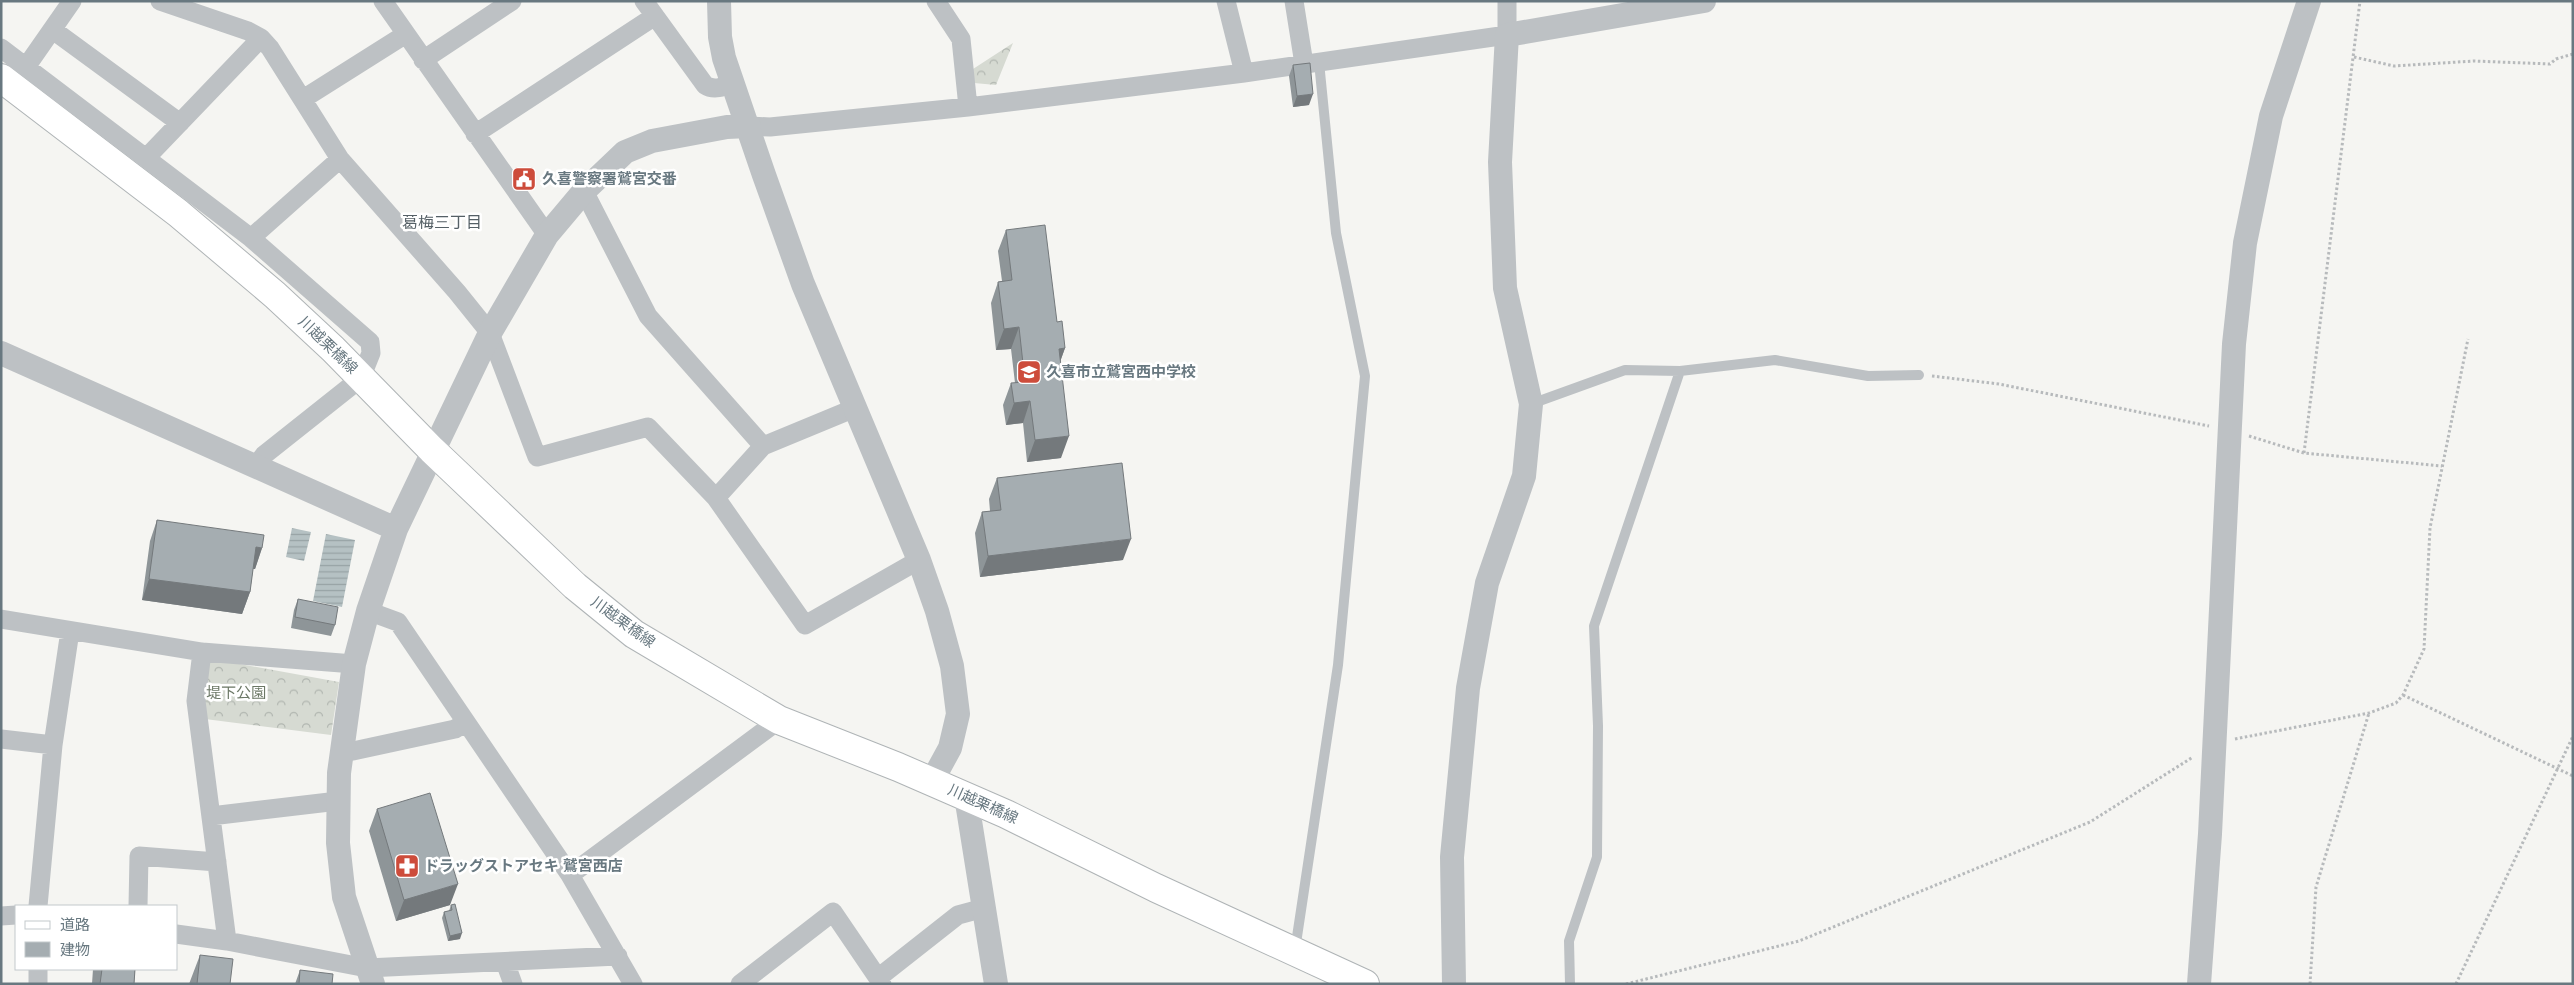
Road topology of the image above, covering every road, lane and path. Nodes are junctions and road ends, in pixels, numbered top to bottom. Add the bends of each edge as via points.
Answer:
1 (72, 1) edge
2 (160, 1) edge
3 (383, 1) edge
4 (512, 1) edge
5 (719, 1) edge
6 (936, 1) edge
7 (1226, 1) edge
8 (1294, 1) edge
9 (1507, 1) edge
10 (1704, 1) edge
11 (2309, 1) edge
12 (2360, 1) edge
13 (650, 8) edge
14 (52, 30) junction
15 (406, 34) junction
16 (1508, 35) junction
17 (261, 38) junction
18 (1, 48) edge
19 (2573, 54) edge
20 (2354, 57) junction
21 (424, 60) junction
22 (1311, 63) junction
23 (26, 66) junction
24 (1244, 73) junction
25 (1, 78) edge
26 (732, 83) junction
27 (303, 99) junction
28 (968, 107) junction
29 (180, 123) junction
30 (749, 126) junction
31 (475, 134) junction
32 (146, 157) junction
33 (340, 159) junction
34 (584, 191) junction
35 (547, 235) junction
36 (251, 238) junction
37 (490, 333) junction
38 (2468, 339) dead end
39 (1, 353) edge
40 (1680, 371) junction
41 (1919, 375) joint
42 (361, 378) junction
43 (1531, 404) junction
44 (855, 408) junction
45 (2230, 430) junction
46 (763, 446) junction
47 (432, 450) junction
48 (2304, 453) junction
49 (256, 466) junction
50 (2442, 466) junction
51 (716, 498) junction
52 (396, 528) junction
53 (920, 560) junction
54 (368, 611) junction
55 (1, 619) edge
56 (70, 631) junction
57 (202, 652) junction
58 (354, 664) junction
59 (2403, 695) junction
60 (2369, 713) junction
61 (779, 720) junction
62 (465, 723) junction
63 (2573, 736) edge
64 (1, 739) edge
65 (2214, 743) junction
66 (53, 745) junction
67 (341, 752) junction
68 (2557, 769) junction
69 (2573, 776) edge
70 (932, 782) junction
71 (966, 796) junction
72 (338, 801) junction
73 (211, 816) junction
74 (217, 862) junction
75 (570, 875) junction
76 (38, 905) edge
77 (138, 905) edge
78 (984, 908) junction
79 (15, 915) edge
80 (1, 916) edge
81 (178, 934) edge
82 (227, 941) junction
83 (1294, 951) junction
84 (618, 956) junction
85 (505, 962) junction
86 (38, 970) edge
87 (370, 976) edge
88 (880, 981) edge
89 (38, 984) edge
90 (513, 984) edge
91 (633, 984) edge
92 (740, 984) edge
93 (996, 984) edge
94 (1365, 984) edge
95 (1454, 984) edge
96 (1570, 984) edge
97 (1626, 984) edge
98 (2198, 984) edge
99 (2310, 984) edge
100 (2456, 984) edge

1 - 14 street
2 - 17 street
3 - 15 street
4 - 21 street
5 - 26 street via 720,37
6 - 28 street via 961,39
7 - 24 street
8 - 22 street
9 - 16 street
10 - 16 street
11 - 45 street via 2271,116 2244,244
12 - 20 path
13 - 26 street via 705,85 718,88
13 - 31 street
14 - 23 street
14 - 29 street
15 - 21 street
15 - 27 street
16 - 22 street
16 - 43 street via 1500,162 1505,288
17 - 27 street
17 - 29 street
18 - 23 street
19 - 20 path via 2564,55 2550,64 2474,61 2416,66 2394,66
20 - 48 path
21 - 31 street
22 - 24 street
22 - 83 lane via 1336,233 1365,376 1338,665
23 - 32 street
24 - 28 street
25 - 42 main road, 川越栗橋線 via 178,213 275,295
26 - 30 street
27 - 33 street
28 - 30 street via 770,127
29 - 32 street
30 - 34 street via 652,141 624,152
30 - 44 street via 803,284
31 - 35 street
32 - 36 street
33 - 36 street
33 - 37 street
34 - 35 street
34 - 46 street via 648,316
35 - 37 street
36 - 42 street via 370,342 371,353
37 - 47 street
37 - 51 street via 537,457 648,427
38 - 50 path
39 - 49 street
40 - 41 lane via 1775,360 1868,376
40 - 43 lane via 1625,370
40 - 96 lane via 1594,626 1598,726 1597,857 1569,942
41 - 45 path via 1999,384
42 - 47 main road, 川越栗橋線
42 - 49 street via 264,455
43 - 95 street via 1524,476 1487,583 1468,688 1452,857
44 - 46 street
44 - 53 street
45 - 48 path
45 - 65 street
46 - 51 street
47 - 52 street
47 - 61 main road, 川越栗橋線 via 574,586 634,634
48 - 50 path
49 - 52 street
50 - 59 path via 2430,528 2424,649
51 - 53 street via 805,625
52 - 54 street
53 - 70 street via 952,666 958,714 950,748
54 - 58 street
54 - 62 street via 398,622
55 - 56 street
56 - 57 street
56 - 66 street
57 - 58 street
57 - 73 street via 196,701
58 - 67 street
59 - 60 path via 2396,703
59 - 68 path
60 - 65 path
60 - 99 path via 2316,887
61 - 70 main road, 川越栗橋線
61 - 75 street
62 - 67 street via 455,729
62 - 75 street
63 - 68 path
64 - 66 street
65 - 97 path via 2090,822 1799,940
65 - 98 street
66 - 76 street
67 - 72 street
68 - 69 path
68 - 100 path
70 - 71 main road, 川越栗橋線
71 - 78 street
71 - 83 main road, 川越栗橋線
72 - 73 street
72 - 87 street via 338,843 344,897
73 - 74 street
74 - 77 street via 139,856
74 - 82 street
75 - 84 street
78 - 88 street via 958,915
78 - 93 street
79 - 80 street
81 - 82 street
82 - 87 street
83 - 94 main road, 川越栗橋線
84 - 85 street
84 - 91 street
85 - 87 street
85 - 90 street
86 - 89 street
88 - 92 street via 834,912

